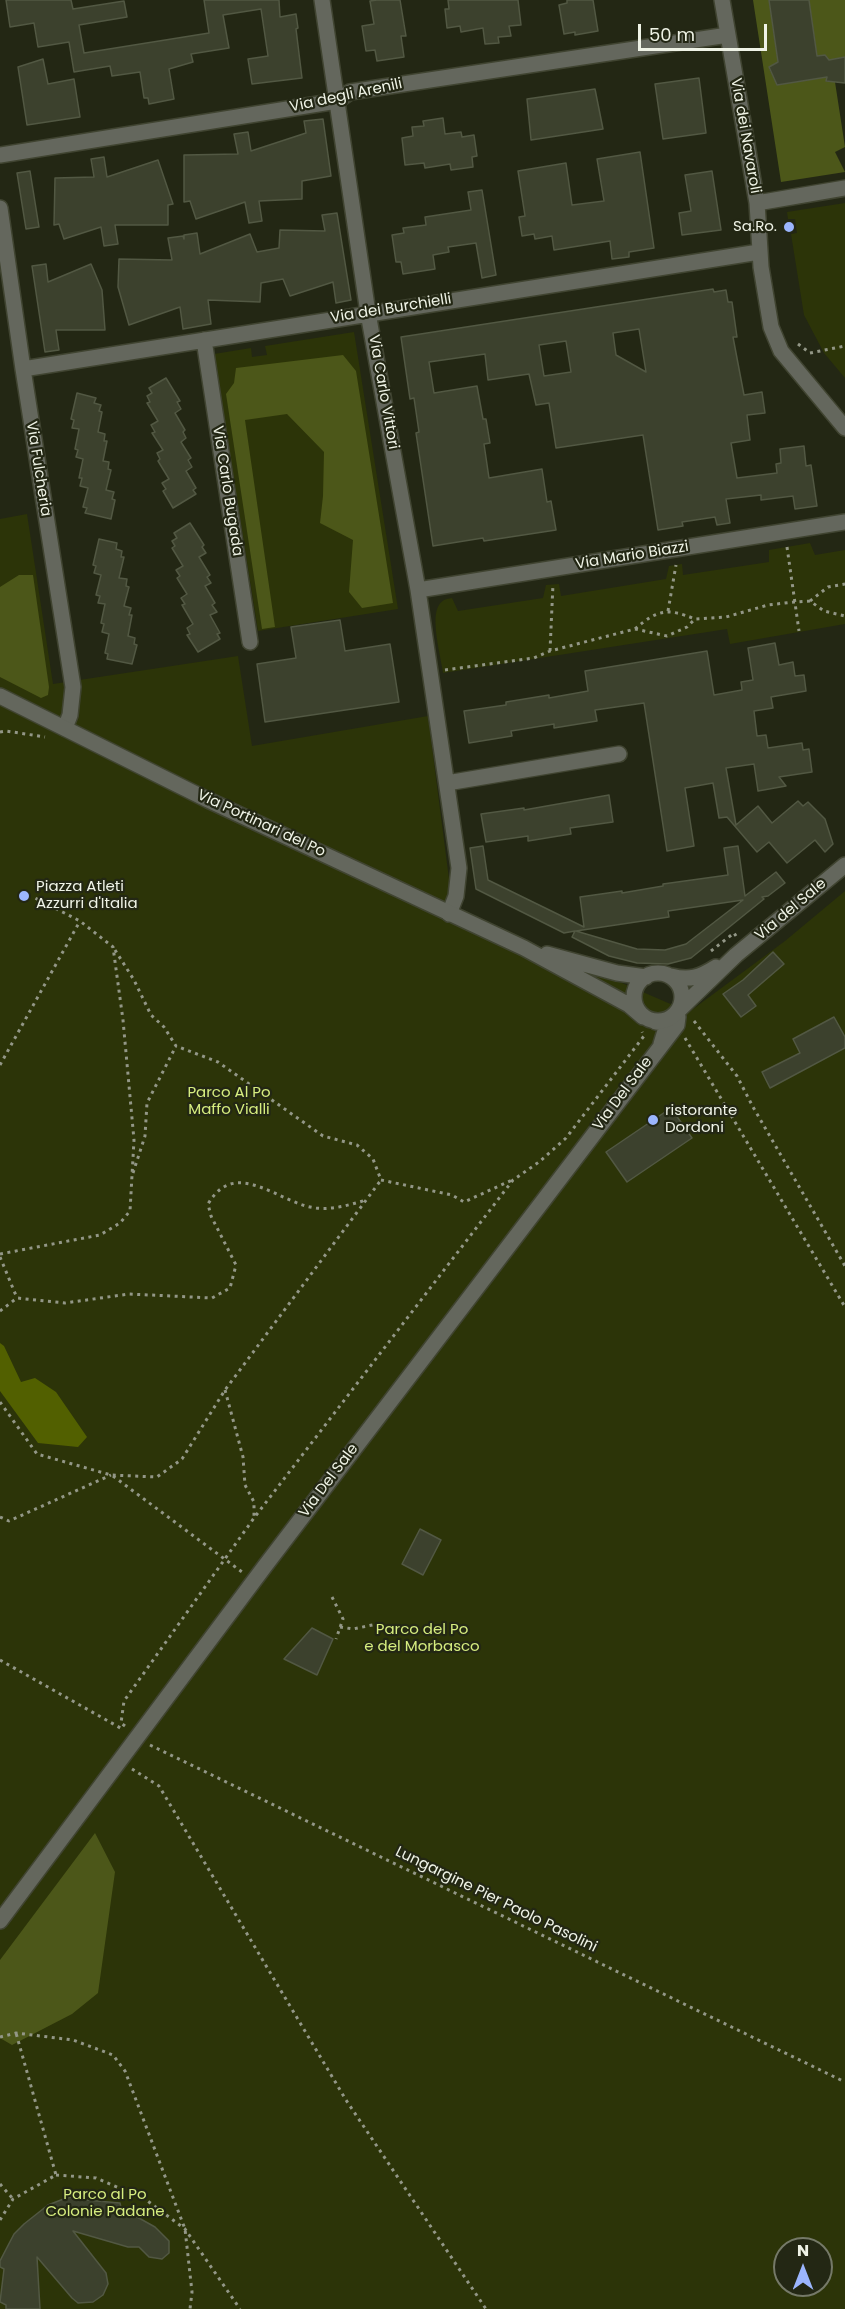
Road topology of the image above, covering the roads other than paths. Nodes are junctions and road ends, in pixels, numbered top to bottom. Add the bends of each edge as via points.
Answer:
1 (322, 0) edge
2 (722, 0) edge
3 (728, 35) junction
4 (337, 101) junction
5 (0, 155) edge
6 (845, 188) edge
7 (757, 203) junction
8 (0, 208) edge
9 (759, 252) junction
10 (368, 313) junction
11 (204, 340) junction
12 (22, 369) junction
13 (845, 428) edge
14 (845, 522) edge
15 (418, 590) junction
16 (250, 642) dead end
17 (0, 696) edge
18 (65, 728) junction
19 (619, 754) dead end
20 (447, 783) junction
21 (845, 865) edge
22 (449, 914) junction
23 (524, 948) junction
24 (736, 955) junction
25 (671, 976) junction
26 (646, 977) junction
27 (677, 1016) junction
28 (646, 1022) junction
29 (661, 1044) junction
30 (0, 1921) edge

1 - 4 street, Via Carlo Vittori
2 - 3 street, Via dei Navaroli
3 - 4 street, Via degli Arenili via 350,92
3 - 7 street, Via dei Navaroli
4 - 5 street, Via degli Arenili
4 - 10 street, Via Carlo Vittori
6 - 7 street
7 - 9 street, Via dei Navaroli
8 - 12 street, Via Fulcheria
9 - 10 street, Via dei Burchielli
9 - 13 street, Via dei Navaroli via 771,327 781,351
10 - 11 street, Via dei Burchielli
10 - 15 street, Via Carlo Vittori
11 - 12 street, Via dei Burchielli
11 - 16 street, Via Carlo Bugada
12 - 18 street, Via Fulcheria via 73,687
14 - 15 street, Via Mario Biazzi
15 - 20 street, Via Carlo Vittori
17 - 18 street, Via Portinari del Po
18 - 22 street, Via Portinari del Po
19 - 20 street
20 - 22 street, Via Carlo Vittori via 459,868 456,896
21 - 24 street, Via del Sale
22 - 23 street, Via Portinari del Po
23 - 26 street, Via Portinari del Po
23 - 28 street, Via Portinari del Po via 629,1005
24 - 25 street, Via del Sale via 699,978
24 - 27 street, Via del Sale
25 - 26 street, Via del Sale via 658,973
25 - 27 street via 681,988 682,1003
26 - 28 street, Via del Sale via 634,996
27 - 28 street, Via del Sale
27 - 29 street, Via del Sale
28 - 29 street, Via del Sale via 665,1023
29 - 30 street, Via Del Sale

